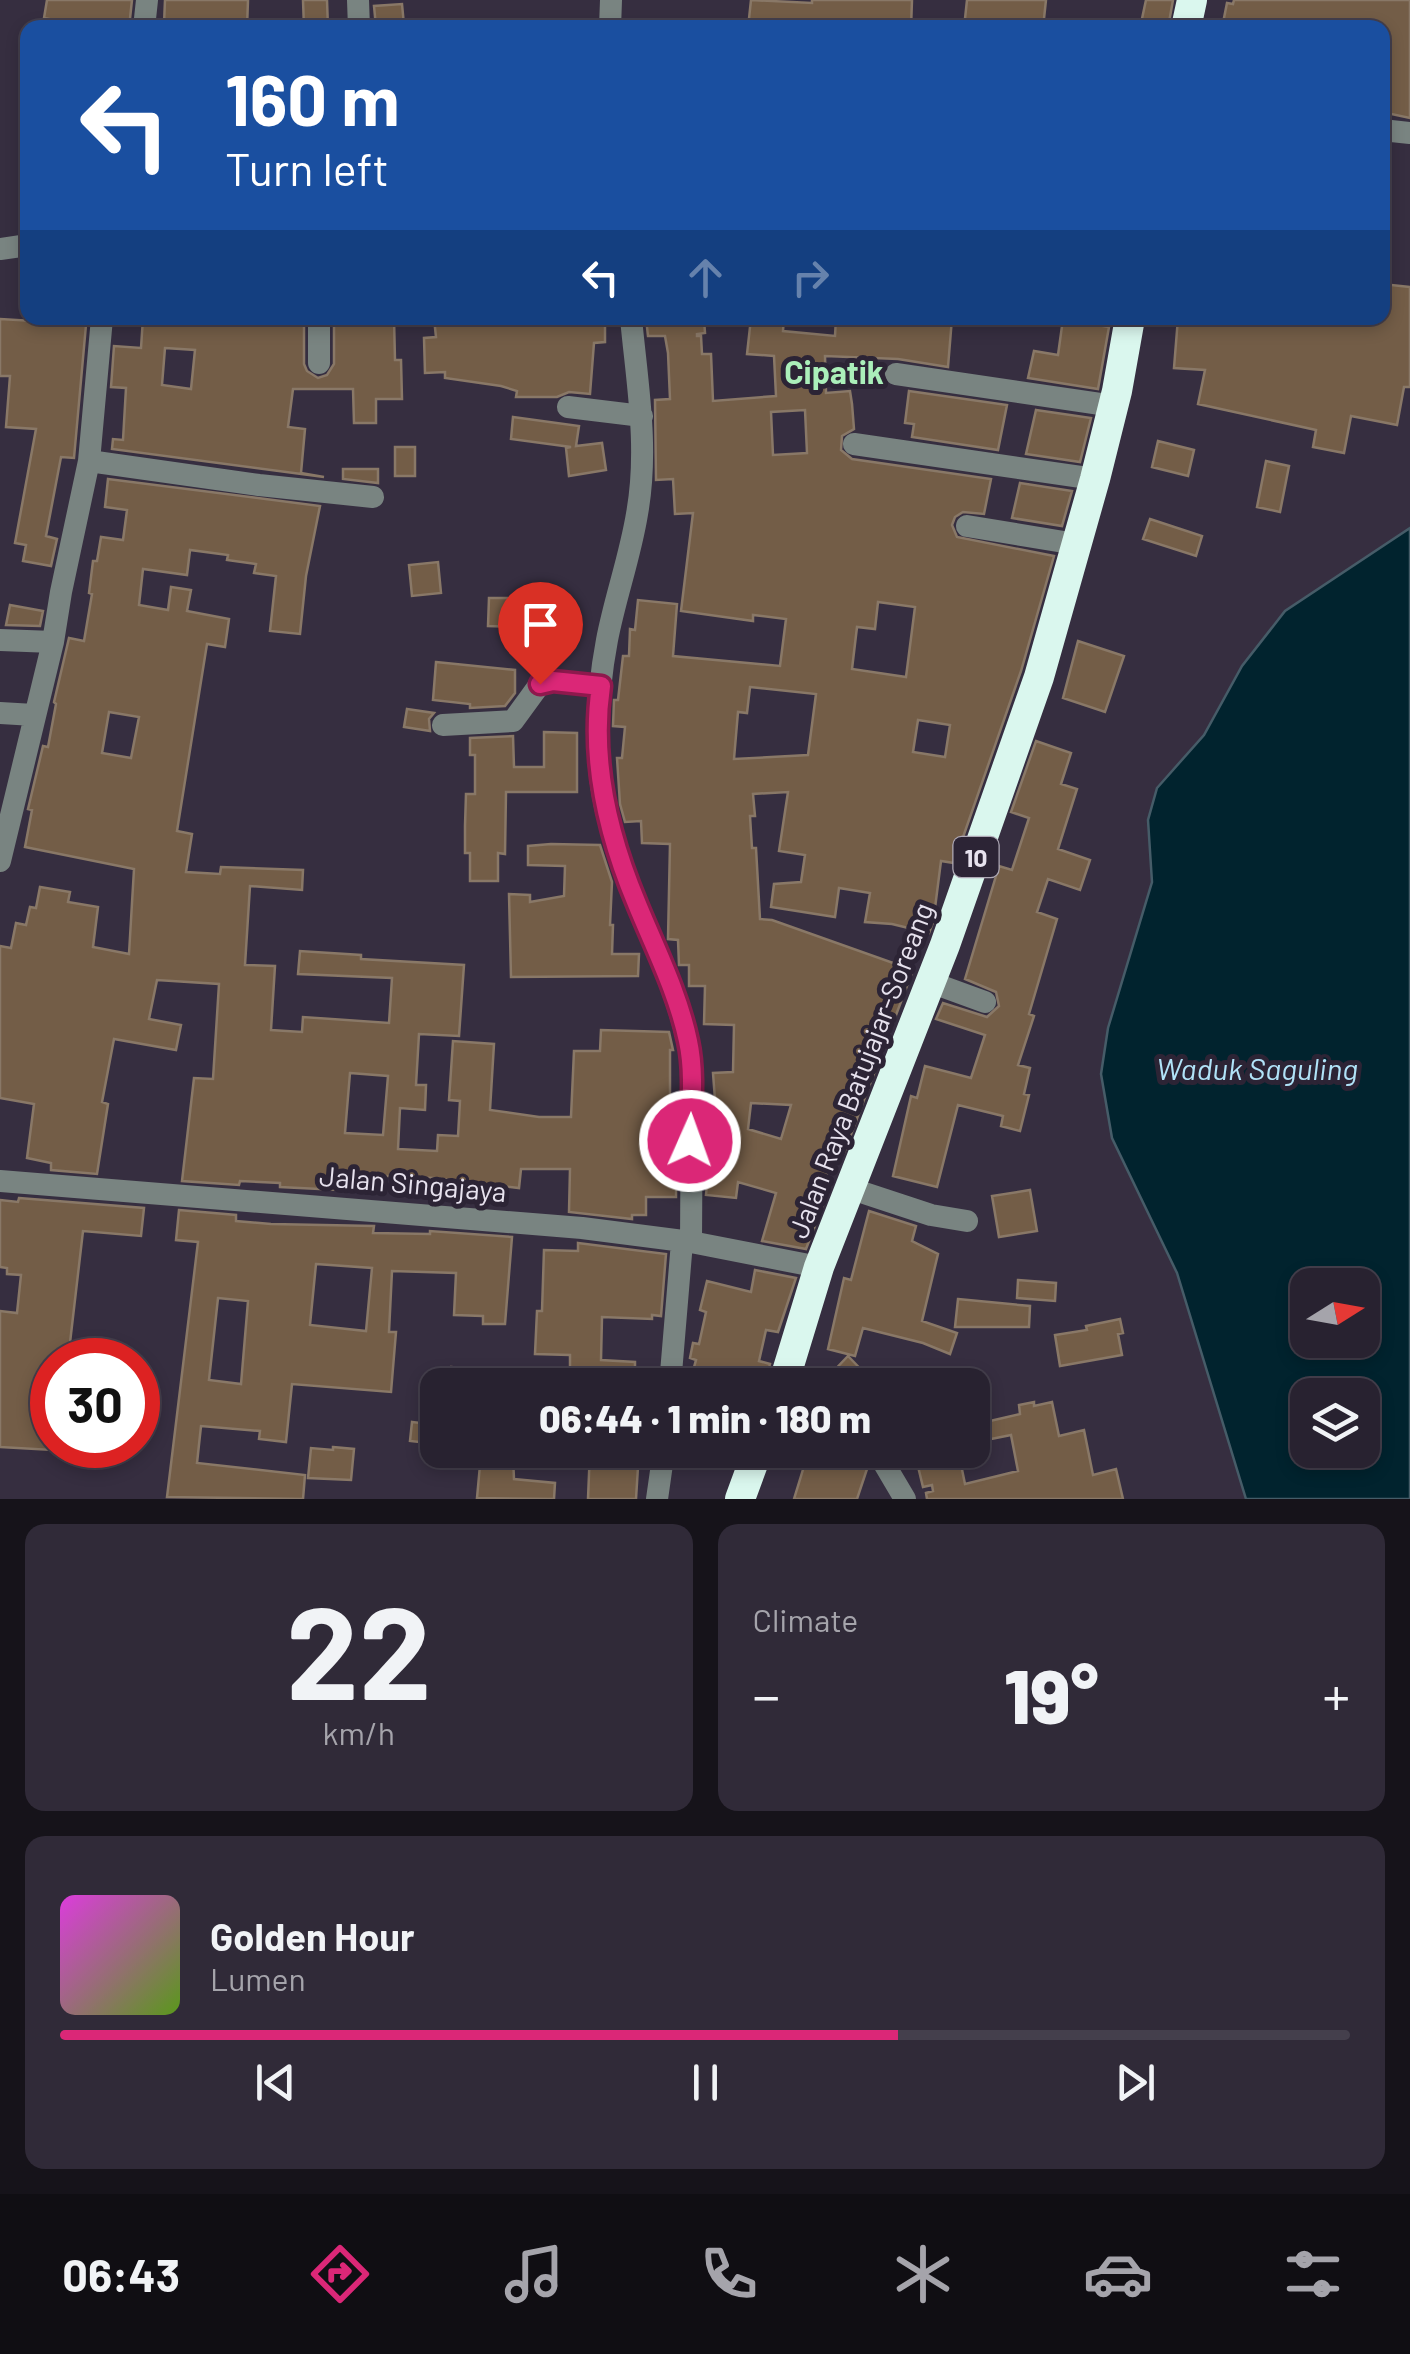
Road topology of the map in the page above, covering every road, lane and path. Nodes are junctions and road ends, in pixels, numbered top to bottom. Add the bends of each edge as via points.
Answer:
1 (101, 325) edge
2 (319, 325) edge
3 (632, 325) edge
4 (1129, 325) edge
5 (319, 363) dead end
6 (896, 374) dead end
7 (568, 406) dead end
8 (1114, 406) junction
9 (642, 416) junction
10 (854, 444) dead end
11 (90, 461) junction
12 (1095, 479) junction
13 (372, 497) dead end
14 (967, 526) dead end
15 (1076, 544) junction
16 (0, 640) edge
17 (54, 642) junction
18 (591, 684) junction
19 (0, 713) edge
20 (34, 715) junction
21 (443, 725) dead end
22 (0, 752) edge
23 (24, 760) junction
24 (0, 860) edge
25 (930, 982) junction
26 (986, 1002) dead end
27 (0, 1181) edge
28 (849, 1188) junction
29 (966, 1221) dead end
30 (687, 1242) junction
31 (819, 1267) junction
32 (672, 1368) edge
33 (795, 1368) edge
34 (661, 1468) edge
35 (751, 1468) edge
36 (887, 1468) edge
37 (657, 1499) edge
38 (740, 1499) edge
39 (905, 1499) edge

1 - 11 street
2 - 5 street
3 - 9 street
4 - 8 highway, Jalan Raya Batujajar-Soreang / 10
6 - 8 street
7 - 9 street
8 - 12 highway, Jalan Raya Batujajar-Soreang / 10
9 - 18 street via 638,514
10 - 12 street
11 - 13 street
11 - 17 street
12 - 15 highway, Jalan Raya Batujajar-Soreang / 10
14 - 15 street
15 - 25 highway, Jalan Raya Batujajar-Soreang / 10 via 1039,678
16 - 17 street
17 - 20 street
18 - 21 street via 540,684 513,721
18 - 30 street via 603,798 690,1052
19 - 20 street
20 - 23 street
22 - 23 street
23 - 24 street
25 - 26 street
25 - 28 highway, Jalan Raya Batujajar-Soreang / 10
27 - 30 street, Jalan Singajaya
28 - 29 street
28 - 31 highway, Jalan Raya Batujajar-Soreang / 10
30 - 31 street, Jalan Singajaya
30 - 32 street
31 - 33 highway, Jalan Raya Batujajar-Soreang / 10
34 - 37 street
35 - 38 highway
36 - 39 street

